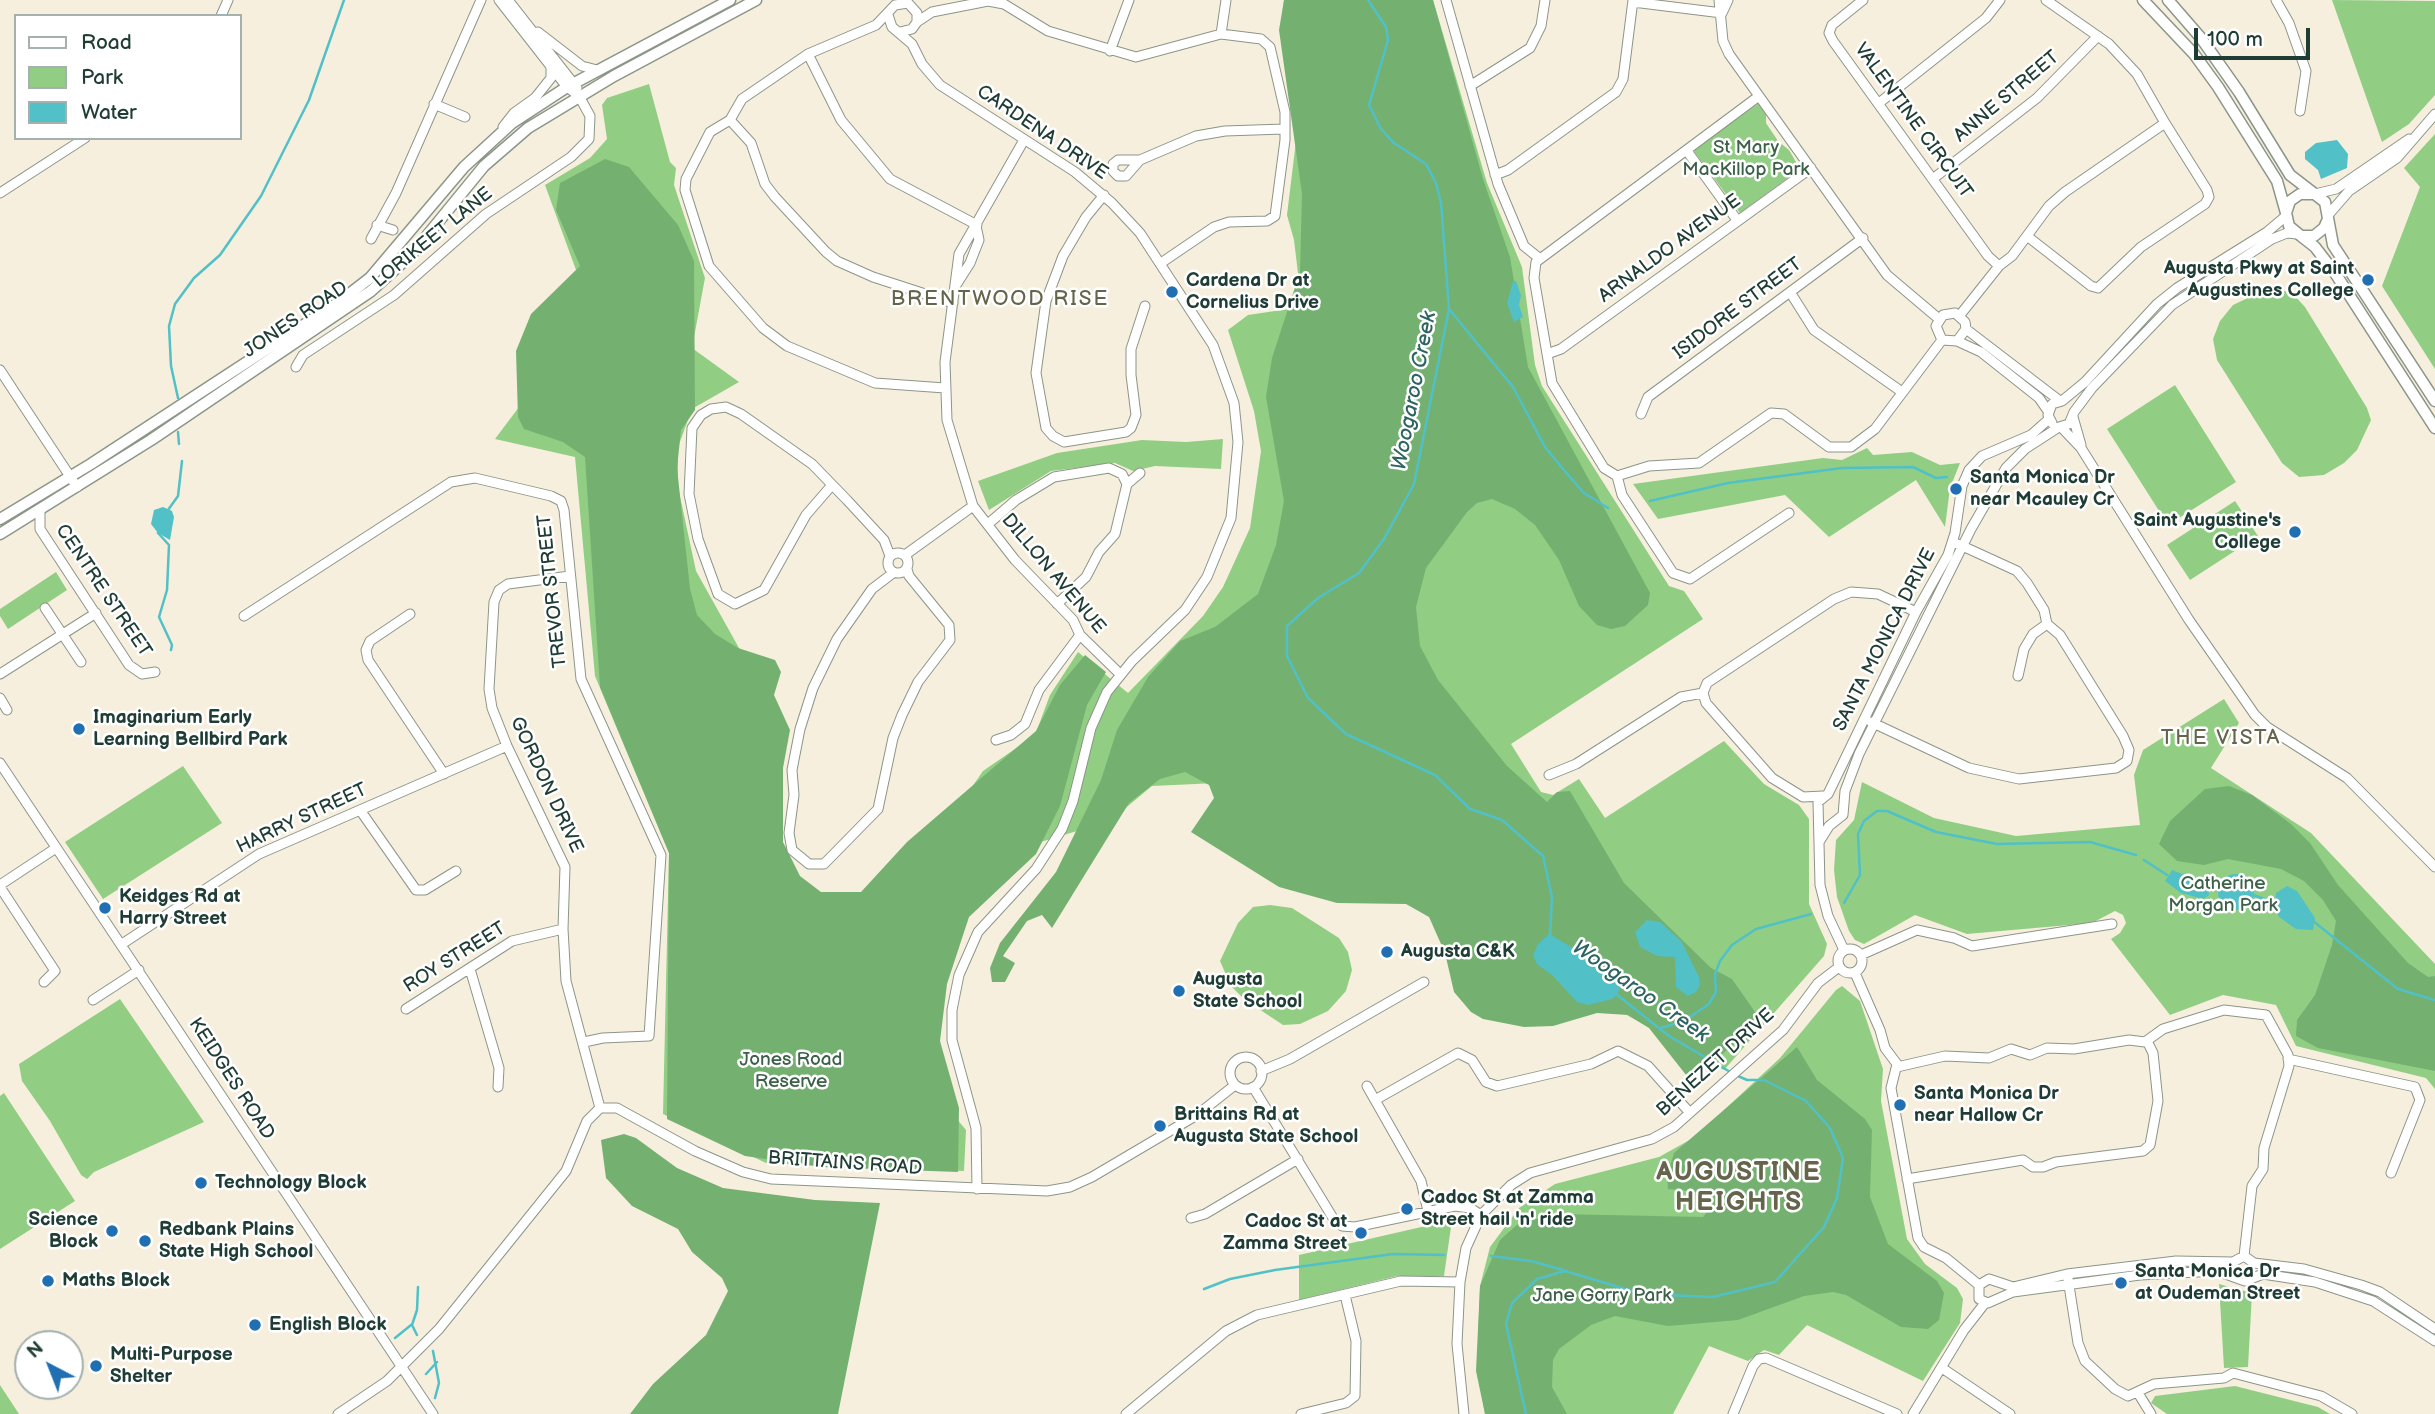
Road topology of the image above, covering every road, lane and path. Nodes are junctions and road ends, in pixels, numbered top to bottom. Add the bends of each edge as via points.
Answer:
1 (481, 0) edge
2 (499, 0) edge
3 (508, 0) edge
4 (730, 0) edge
5 (756, 0) edge
6 (1129, 0) edge
7 (1226, 0) edge
8 (1446, 0) edge
9 (1545, 0) edge
10 (1719, 0) edge
11 (1728, 0) edge
12 (1863, 0) edge
13 (2000, 0) edge
14 (2046, 0) edge
15 (2143, 0) edge
16 (2168, 0) edge
17 (2276, 0) edge
18 (1633, 1) edge
19 (896, 2) edge
20 (1006, 2) edge
21 (910, 4) edge
22 (932, 12) junction
23 (1722, 13) junction
24 (888, 15) junction
25 (876, 25) junction
26 (915, 25) junction
27 (534, 30) junction
28 (896, 30) junction
29 (1221, 34) junction
30 (2098, 36) junction
31 (912, 44) junction
32 (1110, 51) junction
33 (808, 54) junction
34 (551, 62) junction
35 (597, 70) junction
36 (572, 85) junction
37 (1470, 86) junction
38 (579, 96) junction
39 (1759, 96) junction
40 (1880, 103) junction
41 (434, 104) junction
42 (2300, 111) dead end
43 (2435, 114) edge
44 (465, 117) dead end
45 (730, 120) junction
46 (2165, 123) junction
47 (2425, 125) junction
48 (1284, 129) junction
49 (498, 134) junction
50 (1024, 139) junction
51 (82, 140) edge
52 (1687, 151) junction
53 (1140, 160) dead end
54 (1811, 168) junction
55 (1495, 175) junction
56 (1934, 178) junction
57 (0, 193) edge
58 (2314, 194) junction
59 (1104, 195) junction
60 (2286, 214) junction
61 (2329, 215) junction
62 (1737, 220) junction
63 (377, 225) junction
64 (976, 226) junction
65 (393, 230) dead end
66 (2299, 235) junction
67 (2027, 236) junction
68 (1863, 238) junction
69 (371, 239) dead end
70 (1539, 258) junction
71 (1161, 263) junction
72 (1999, 266) junction
73 (956, 285) junction
74 (1790, 292) junction
75 (953, 303) junction
76 (1145, 306) dead end
77 (1960, 315) junction
78 (1939, 319) junction
79 (1966, 330) junction
80 (1942, 340) junction
81 (1957, 341) junction
82 (1548, 354) junction
83 (296, 367) dead end
84 (0, 370) edge
85 (944, 388) junction
86 (1902, 393) junction
87 (2061, 401) junction
88 (2435, 401) edge
89 (1641, 414) dead end
90 (2073, 414) junction
91 (2048, 415) junction
92 (2060, 427) junction
93 (2435, 428) edge
94 (2081, 448) junction
95 (1140, 472) dead end
96 (1617, 476) junction
97 (70, 477) junction
98 (1127, 484) junction
99 (832, 485) junction
100 (77, 487) junction
101 (972, 506) junction
102 (40, 511) junction
103 (1789, 513) dead end
104 (0, 519) edge
105 (23, 521) junction
106 (988, 524) junction
107 (40, 529) junction
108 (0, 534) edge
109 (1953, 543) junction
110 (1964, 546) junction
111 (899, 563) junction
112 (570, 576) junction
113 (1057, 604) junction
114 (46, 608) dead end
115 (1916, 612) junction
116 (96, 613) junction
117 (410, 614) dead end
118 (244, 616) dead end
119 (2047, 624) junction
120 (62, 634) junction
121 (1080, 635) junction
122 (80, 662) dead end
123 (156, 672) dead end
124 (0, 674) edge
125 (1120, 674) junction
126 (2018, 676) dead end
127 (1703, 693) junction
128 (0, 698) edge
129 (7, 710) dead end
130 (1869, 721) junction
131 (996, 740) dead end
132 (507, 746) junction
133 (0, 763) edge
134 (444, 774) junction
135 (1549, 775) dead end
136 (1826, 795) junction
137 (1803, 797) junction
138 (1844, 802) junction
139 (360, 810) junction
140 (1819, 813) junction
141 (1836, 821) junction
142 (1819, 842) junction
143 (56, 848) junction
144 (2435, 867) edge
145 (456, 871) dead end
146 (0, 886) edge
147 (2112, 924) dead end
148 (563, 929) junction
149 (122, 944) junction
150 (1844, 950) junction
151 (1861, 955) junction
152 (1839, 967) junction
153 (470, 969) junction
154 (139, 970) junction
155 (1855, 972) junction
156 (44, 982) dead end
157 (1424, 982) dead end
158 (93, 1000) dead end
159 (406, 1009) dead end
160 (2147, 1041) junction
161 (583, 1042) junction
162 (2288, 1059) junction
163 (1897, 1067) junction
164 (1261, 1071) junction
165 (1235, 1085) junction
166 (1367, 1086) dead end
167 (498, 1087) dead end
168 (1253, 1087) junction
169 (1375, 1100) junction
170 (600, 1108) junction
171 (1690, 1113) junction
172 (1298, 1159) junction
173 (2391, 1173) dead end
174 (1907, 1179) junction
175 (977, 1189) junction
176 (1428, 1211) junction
177 (1481, 1215) junction
178 (1191, 1219) dead end
179 (2244, 1256) junction
180 (2233, 1262) junction
181 (2254, 1263) junction
182 (2233, 1275) junction
183 (2253, 1275) junction
184 (2068, 1278) junction
185 (1460, 1282) junction
186 (1996, 1282) junction
187 (1979, 1284) junction
188 (1345, 1295) junction
189 (2000, 1295) junction
190 (1985, 1303) junction
191 (2435, 1329) edge
192 (2435, 1341) edge
193 (403, 1368) junction
194 (1942, 1368) junction
195 (2138, 1393) junction
196 (338, 1414) edge
197 (433, 1414) edge
198 (1126, 1414) edge
199 (1301, 1414) edge
200 (1464, 1414) edge
201 (1733, 1414) edge
202 (1897, 1414) edge
203 (1913, 1414) edge
204 (2010, 1414) edge
205 (2151, 1414) edge
206 (2352, 1414) edge

1 - 41 street
2 - 34 street
3 - 27 street
4 - 35 main road, JONES ROAD
5 - 38 main road, JONES ROAD
6 - 32 street
7 - 29 street
8 - 37 street
9 - 37 street via 1541,26 1530,48
10 - 23 street
11 - 23 street
12 - 40 street, VALENTINE CIRCUIT via 1832,25 1829,33
13 - 40 street via 1986,18
14 - 30 street
15 - 60 main road via 2194,54 2218,88 2281,189
16 - 58 main road via 2239,92 2290,175
17 - 42 street via 2290,23 2306,71
18 - 23 street
18 - 55 street via 1623,79 1616,92
19 - 21 street
19 - 24 street
20 - 22 street
20 - 32 street via 1048,31
21 - 22 street
21 - 26 street
22 - 26 street
23 - 39 street via 1726,48
24 - 25 street
24 - 28 street
25 - 28 street
25 - 33 street
26 - 28 street
26 - 31 street
27 - 35 street via 582,66
27 - 36 street
28 - 31 street, CARDENA DRIVE
29 - 32 street via 1136,57
29 - 48 street via 1261,39 1270,47 1285,112
30 - 46 street via 2137,74
30 - 56 street, ANNE STREET via 2037,98
31 - 50 street, CARDENA DRIVE via 940,85
33 - 45 street via 742,99
33 - 64 street via 841,120 890,179
34 - 36 street
34 - 49 street via 551,78
35 - 36 main road, JONES ROAD
36 - 38 street
36 - 49 main road, JONES ROAD
37 - 55 street
38 - 83 street, LORIKEET LANE via 592,124 584,146 486,214 426,270 303,355
38 - 100 main road, JONES ROAD via 509,142 412,254 371,291
39 - 52 street
39 - 54 street
40 - 56 street, VALENTINE CIRCUIT
41 - 44 street
41 - 63 street via 396,193
43 - 47 street
45 - 75 street via 751,143 765,184 826,252 873,277
45 - 85 street via 710,132 686,179 685,190 709,267 754,319 786,346 876,383
46 - 67 street via 2065,192
46 - 67 street via 2207,190 2205,204 2141,247 2098,288
47 - 58 street via 2336,188
47 - 61 street via 2397,158 2349,191
48 - 53 street via 1215,132 1178,142
48 - 71 street via 1278,205 1271,220 1214,227
49 - 97 main road, JONES ROAD via 451,182 390,257 349,294
50 - 59 street, CARDENA DRIVE
50 - 64 street, DILLON AVENUE
51 - 57 street
52 - 62 street
52 - 70 street
54 - 62 street, ARNALDO AVENUE
54 - 68 street
55 - 70 street via 1524,246
56 - 72 street, VALENTINE CIRCUIT
58 - 60 main road via 2295,197
58 - 61 main road via 2325,202
59 - 71 street, CARDENA DRIVE
59 - 76 street via 1063,256 1046,301 1036,373 1046,428 1053,436 1064,442 1131,428 1136,415 1131,349
60 - 66 main road via 2289,226
60 - 87 street via 2267,232 2168,295
61 - 66 main road via 2319,233
61 - 88 main road via 2333,245
62 - 82 street, ARNALDO AVENUE
63 - 65 street
63 - 69 street
64 - 73 street, DILLON AVENUE via 959,254
64 - 73 street, DILLON AVENUE via 979,240
66 - 90 street via 2287,233 2272,239 2172,305
66 - 93 main road via 2335,273
67 - 72 street
68 - 74 street, ISIDORE STREET
68 - 78 street via 1887,275
70 - 82 street via 1534,278
71 - 125 street, CARDENA DRIVE via 1206,330 1228,380 1237,424 1236,487 1224,539 1198,592
72 - 77 street
73 - 75 street, DILLON AVENUE
74 - 86 street via 1814,330
74 - 89 street, ISIDORE STREET via 1648,397
75 - 85 street, DILLON AVENUE
77 - 78 street via 1949,313
77 - 79 street
78 - 80 street via 1937,334
79 - 81 street
79 - 87 street
80 - 81 street
80 - 86 street
81 - 91 street via 1981,352 2039,398
82 - 96 street via 1552,383 1601,464
84 - 97 street
85 - 101 street, DILLON AVENUE via 947,420
86 - 96 street via 1875,429 1851,447 1829,447 1784,414 1771,413 1704,461 1649,466
87 - 90 street via 2070,404
87 - 91 street
90 - 92 street via 2069,424
90 - 94 street
91 - 92 street
91 - 109 street, SANTA MONICA DRIVE via 2031,435 1982,456 1969,470 1962,485
92 - 94 street
92 - 110 street, SANTA MONICA DRIVE via 2017,455 2006,468
94 - 144 street via 2255,715 2347,778
95 - 98 street
96 - 103 street via 1622,495 1673,573 1690,579
97 - 100 street
97 - 104 main road, JONES ROAD
98 - 106 street via 1122,474 1110,468 1054,477
98 - 113 street via 1115,534 1086,577
99 - 99 street via 794,450 741,414 726,407 701,415 692,428 689,494 698,539 718,594 736,604 764,590 806,515
99 - 111 street
100 - 102 main road, JONES ROAD
101 - 106 street, DILLON AVENUE
101 - 111 street
102 - 105 main road, JONES ROAD
102 - 107 street, CENTRE STREET
105 - 107 street
105 - 108 main road, JONES ROAD
106 - 113 street, DILLON AVENUE
107 - 116 street, CENTRE STREET
109 - 110 street
109 - 115 street, SANTA MONICA DRIVE
110 - 119 street via 2017,572 2044,610
110 - 130 street, SANTA MONICA DRIVE
111 - 111 street via 859,606 837,639 813,688 800,729 792,770 789,833 792,850 809,864 824,864 878,809 902,715 918,682 950,640 948,625
112 - 118 street, TREVOR STREET via 561,501 466,478 451,482
112 - 132 street, GORDON DRIVE via 508,584 494,602 489,690
112 - 161 street, TREVOR STREET via 580,679 661,855 649,1036
113 - 121 street, DILLON AVENUE
114 - 120 street
115 - 127 street via 1871,592 1842,594 1714,676
115 - 130 street, SANTA MONICA DRIVE
116 - 120 street
116 - 123 street, CENTRE STREET via 134,670
117 - 134 street via 370,641 368,660
119 - 126 street via 2033,634 2024,649
119 - 130 street via 2060,635 2130,750 2127,761 2116,768 2019,779 1969,768
120 - 122 street
120 - 124 street
121 - 125 street, DILLON AVENUE
121 - 131 street via 1039,690 1025,724
125 - 175 street, CARDENA DRIVE via 1099,708 1062,829 1036,869 978,932 959,975 952,1040 976,1128
127 - 135 street via 1681,697 1576,764
127 - 137 street via 1706,703 1772,778
128 - 129 street
130 - 136 street, SANTA MONICA DRIVE
130 - 138 street, SANTA MONICA DRIVE
132 - 134 street, HARRY STREET
132 - 148 street, GORDON DRIVE via 565,867
133 - 143 street, KEIDGES ROAD
134 - 139 street, HARRY STREET
136 - 137 street
136 - 138 street via 1838,795
136 - 140 street, SANTA MONICA DRIVE
137 - 140 street
138 - 141 street, SANTA MONICA DRIVE
139 - 145 street via 416,890 425,890
139 - 149 street, HARRY STREET via 260,855
140 - 141 street via 1827,821
140 - 142 street, SANTA MONICA DRIVE
141 - 142 street, SANTA MONICA DRIVE
142 - 150 street, SANTA MONICA DRIVE via 1824,905
143 - 146 street
143 - 149 street, KEIDGES ROAD
146 - 156 street via 55,971
147 - 151 street via 1972,946 1917,930
148 - 153 street, ROY STREET via 512,941
148 - 161 street, GORDON DRIVE via 566,981
149 - 154 street, KEIDGES ROAD
150 - 151 street
150 - 152 street
151 - 155 street via 1862,963
152 - 155 street
152 - 171 street, BENEZET DRIVE via 1818,983 1768,1044
153 - 159 street, ROY STREET
153 - 167 street via 499,1068
154 - 158 street
154 - 193 street, KEIDGES ROAD
155 - 163 street
157 - 164 street
160 - 162 street via 2163,1030 2216,1012 2243,1011 2269,1018
160 - 163 street via 2047,1048 2030,1055 2011,1049 1989,1058 1945,1056
160 - 174 street via 2158,1101 2150,1145 2143,1151 2043,1167 2023,1160
161 - 170 street, GORDON DRIVE
162 - 173 street via 2415,1087 2420,1100
162 - 179 street via 2264,1148 2263,1169 2252,1185
163 - 174 street via 1891,1088
164 - 165 street via 1254,1060 1237,1060 1230,1072
164 - 168 street via 1261,1079
165 - 168 street
165 - 175 street, BRITTAINS ROAD via 1197,1115 1070,1187 1047,1191
166 - 169 street
168 - 172 street
169 - 171 street via 1458,1053 1472,1060 1486,1082 1497,1086 1591,1064 1618,1051 1648,1066
169 - 176 street via 1421,1181
170 - 175 street, BRITTAINS ROAD via 617,1108 695,1151 771,1179
170 - 193 street via 587,1121 566,1171
171 - 177 street, BENEZET DRIVE via 1652,1139 1530,1173
172 - 176 street via 1342,1226
172 - 178 street
174 - 187 street via 1922,1244
176 - 177 street via 1460,1206
177 - 185 street, BENEZET DRIVE via 1466,1248
179 - 180 street
179 - 181 street
180 - 182 street
180 - 184 street via 2176,1261
181 - 183 street
181 - 191 street via 2304,1269 2361,1285 2380,1292
182 - 183 street via 2245,1281
182 - 184 street via 2189,1271
183 - 192 street via 2315,1282 2367,1298
184 - 186 street via 2013,1287
184 - 189 street
184 - 195 street via 2085,1361 2115,1389 2127,1396
185 - 188 street via 1401,1281
185 - 200 street, BENEZET DRIVE via 1457,1344
186 - 187 street via 1989,1279
186 - 189 street
187 - 190 street via 1977,1295
188 - 198 street via 1257,1315 1226,1331
188 - 199 street via 1356,1341 1354,1396 1346,1403
189 - 190 street
190 - 194 street
193 - 196 street
193 - 197 street, KEIDGES ROAD
194 - 203 street
194 - 204 street
195 - 205 street
195 - 206 street via 2154,1384 2224,1378 2233,1373 2321,1396
201 - 202 street via 1753,1366 1766,1358

